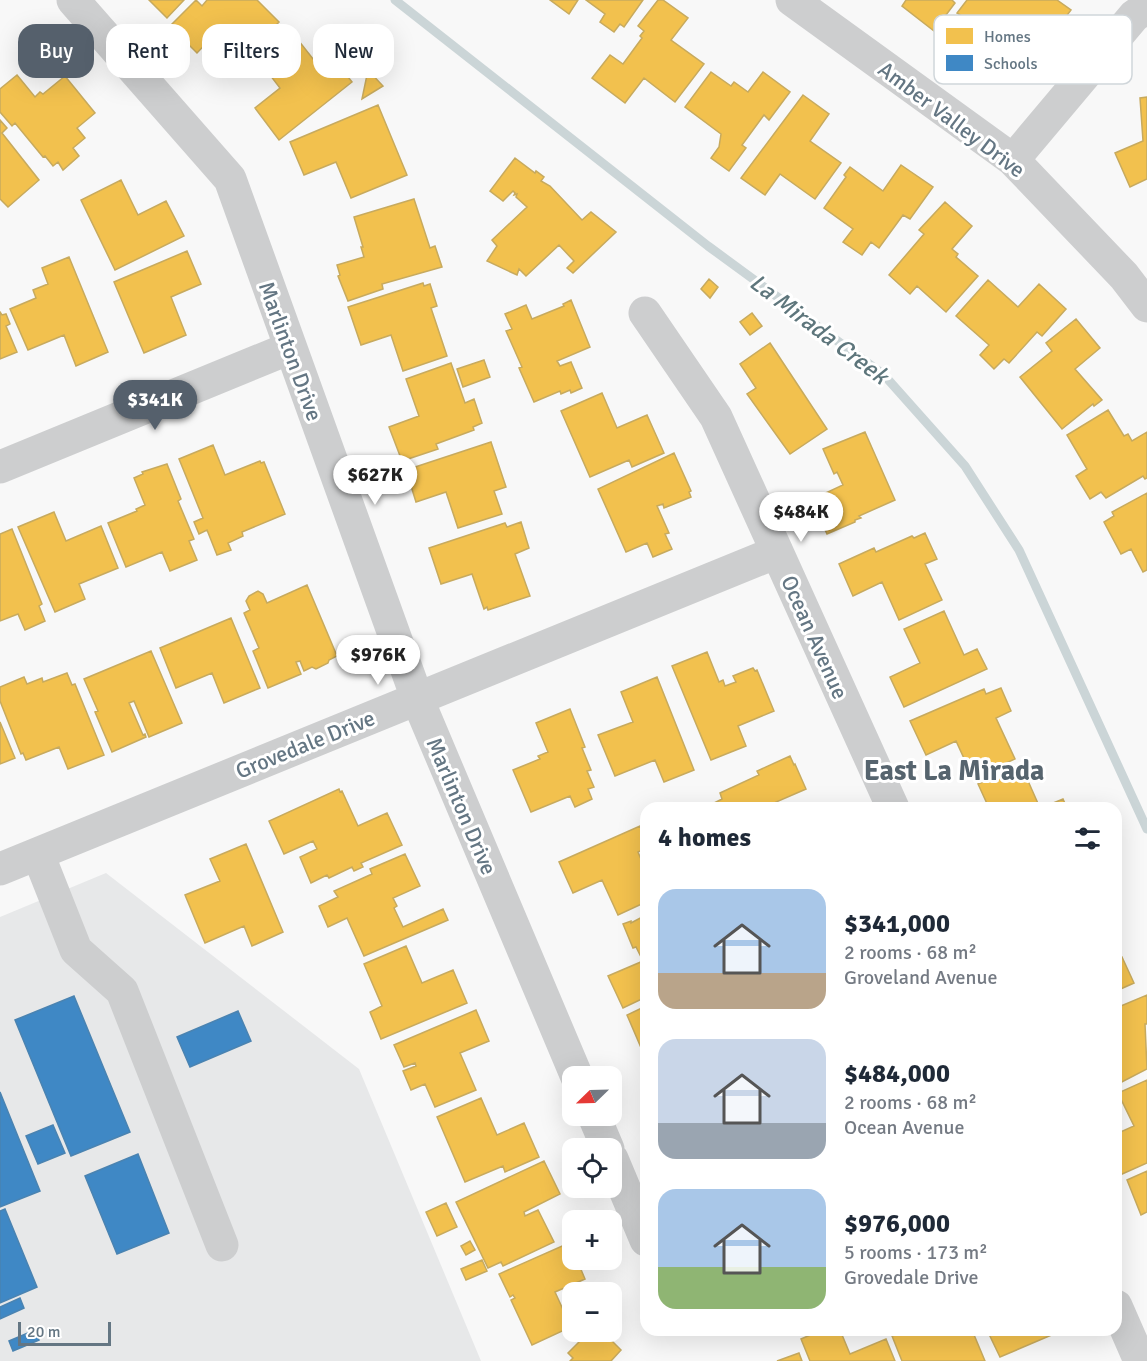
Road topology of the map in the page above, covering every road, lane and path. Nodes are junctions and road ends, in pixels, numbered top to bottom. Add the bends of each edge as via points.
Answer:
1 (73, 0) edge
2 (792, 0) edge
3 (1147, 7) edge
4 (1132, 18) edge
5 (1077, 84) edge
6 (1013, 160) junction
7 (1147, 306) edge
8 (645, 313) dead end
9 (290, 348) junction
10 (0, 467) edge
11 (777, 552) junction
12 (417, 698) junction
13 (890, 802) edge
14 (38, 854) junction
15 (0, 869) edge
16 (572, 1066) edge
17 (622, 1183) edge
18 (640, 1226) edge
19 (222, 1245) dead end
20 (1122, 1320) edge
21 (1140, 1361) edge

1 - 9 street, Marlinton Drive via 230,179
2 - 6 street, Amber Valley Drive
3 - 4 street
5 - 6 street
6 - 7 street, Amber Valley Drive via 1124,276
8 - 11 street, Ocean Avenue via 716,417
9 - 10 street
9 - 12 street, Marlinton Drive
11 - 12 street, Grovedale Drive
11 - 13 street, Ocean Avenue
12 - 14 street, Grovedale Drive
12 - 16 street, Marlinton Drive
14 - 15 street, Grovedale Drive
14 - 19 street via 76,950 122,991
17 - 18 street
20 - 21 street

